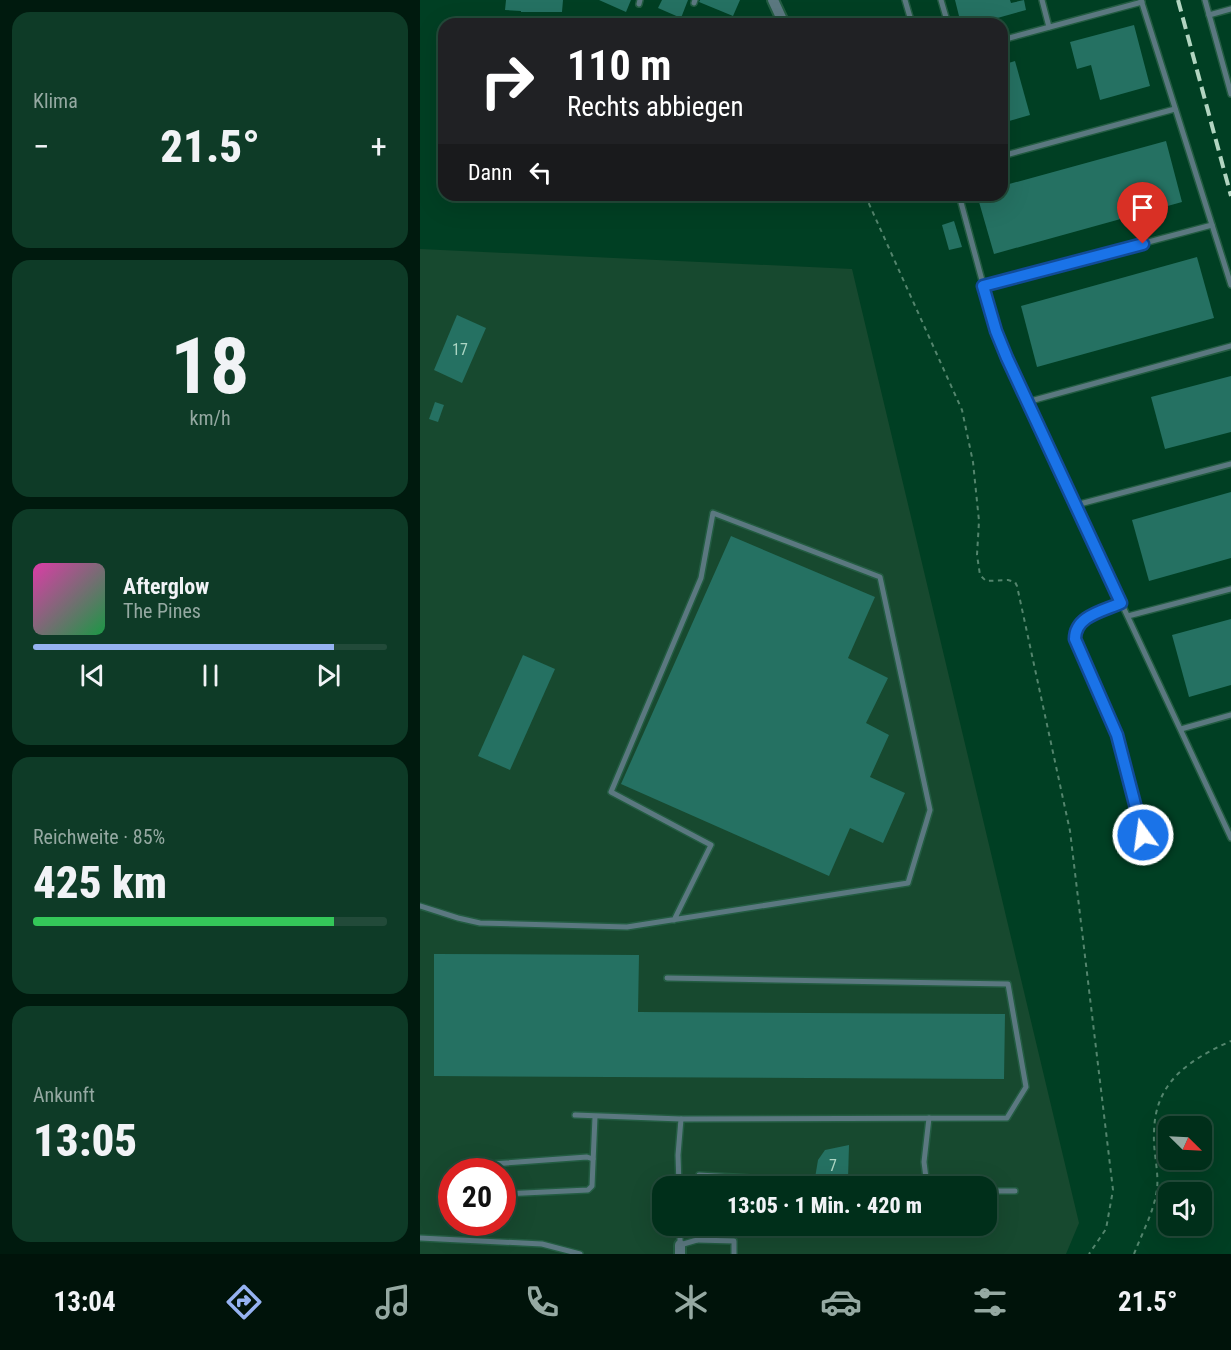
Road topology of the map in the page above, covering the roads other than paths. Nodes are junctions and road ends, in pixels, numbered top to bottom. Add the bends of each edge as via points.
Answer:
1 (773, 0) edge
2 (905, 0) edge
3 (942, 0) edge
4 (1042, 0) edge
5 (1205, 0) edge
6 (1142, 1) edge
7 (1231, 9) edge
8 (1209, 15) junction
9 (781, 18) edge
10 (910, 18) edge
11 (946, 18) edge
12 (1049, 27) junction
13 (1008, 38) edge
14 (1231, 94) edge
15 (1175, 109) junction
16 (1008, 154) edge
17 (960, 201) edge
18 (1212, 225) junction
19 (1231, 285) edge
20 (983, 286) junction
21 (1231, 346) edge
22 (1027, 402) junction
23 (1231, 464) edge
24 (1076, 505) junction
25 (1231, 589) edge
26 (1121, 603) junction
27 (1128, 616) junction
28 (1231, 716) edge
29 (1181, 729) junction
30 (1228, 824) edge
31 (1143, 835) dead end
32 (1231, 838) edge
33 (420, 906) edge
34 (674, 920) junction
35 (667, 978) dead end
36 (575, 1115) dead end
37 (595, 1117) junction
38 (929, 1118) junction
39 (681, 1119) junction
40 (593, 1159) junction
41 (516, 1162) edge
42 (679, 1176) edge
43 (699, 1176) edge
44 (716, 1176) edge
45 (926, 1176) edge
46 (997, 1191) edge
47 (1015, 1191) dead end
48 (516, 1193) edge
49 (696, 1236) edge
50 (420, 1238) edge
51 (696, 1240) junction
52 (680, 1249) edge
53 (580, 1254) edge
54 (734, 1254) edge

1 - 9 street
2 - 10 lane
3 - 11 lane
4 - 12 lane
5 - 8 lane
6 - 12 lane
6 - 15 lane
7 - 8 lane
8 - 14 lane
12 - 13 lane
15 - 16 lane
15 - 18 lane
17 - 20 lane
18 - 19 lane
18 - 20 lane
20 - 22 lane via 996,331
21 - 22 lane
22 - 24 lane
23 - 24 lane
24 - 26 lane
25 - 27 lane
26 - 27 lane
26 - 31 lane via 1081,622 1075,639 1117,735
27 - 29 lane
28 - 29 lane
29 - 30 lane
30 - 32 lane
33 - 34 lane via 480,923 518,926 627,927
34 - 34 lane via 908,883 930,810 880,577 713,513 700,578 611,792 711,845
35 - 38 lane via 1008,984 1026,1087 1007,1118
36 - 37 lane
37 - 39 lane
37 - 40 lane
38 - 39 lane
38 - 45 lane
39 - 42 lane
40 - 41 lane
40 - 48 lane via 592,1186 588,1190
43 - 44 lane
46 - 47 lane
49 - 51 lane
50 - 53 lane via 542,1244
51 - 52 lane
51 - 54 lane via 734,1241

